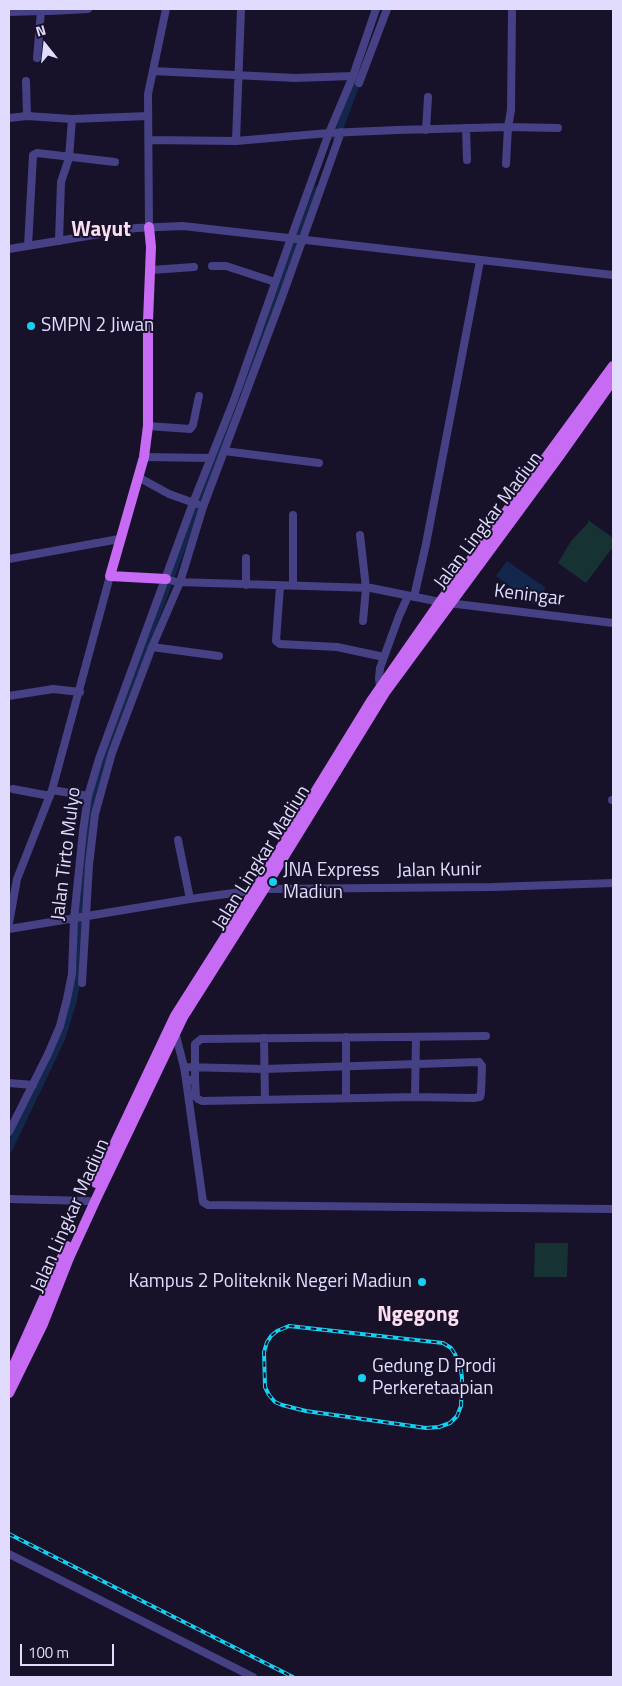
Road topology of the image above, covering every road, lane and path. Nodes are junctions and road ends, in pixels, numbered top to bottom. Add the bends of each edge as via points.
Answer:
1 (88, 9) edge
2 (166, 9) edge
3 (241, 9) edge
4 (376, 9) edge
5 (387, 9) edge
6 (512, 9) edge
7 (41, 10) edge
8 (9, 12) edge
9 (37, 58) dead end
10 (153, 71) junction
11 (237, 76) junction
12 (353, 76) junction
13 (26, 81) dead end
14 (359, 83) dead end
15 (428, 97) dead end
16 (27, 116) junction
17 (148, 116) junction
18 (9, 118) edge
19 (72, 119) junction
20 (508, 127) junction
21 (466, 128) junction
22 (558, 128) dead end
23 (426, 130) junction
24 (341, 132) junction
25 (330, 133) junction
26 (149, 140) junction
27 (236, 141) junction
28 (69, 158) junction
29 (467, 160) dead end
30 (115, 162) dead end
31 (506, 164) dead end
32 (149, 227) junction
33 (291, 238) junction
34 (302, 239) junction
35 (59, 241) junction
36 (28, 246) junction
37 (9, 249) edge
38 (480, 261) junction
39 (212, 266) dead end
40 (194, 267) dead end
41 (151, 270) junction
42 (613, 275) edge
43 (276, 282) junction
44 (613, 366) edge
45 (613, 380) edge
46 (199, 396) dead end
47 (148, 426) junction
48 (224, 452) junction
49 (144, 457) junction
50 (211, 458) junction
51 (319, 463) dead end
52 (138, 478) junction
53 (521, 500) junction
54 (198, 505) junction
55 (293, 515) dead end
56 (360, 535) dead end
57 (120, 539) junction
58 (246, 558) dead end
59 (9, 559) edge
60 (110, 576) junction
61 (165, 579) junction
62 (178, 582) junction
63 (246, 585) junction
64 (280, 586) junction
65 (293, 586) junction
66 (366, 588) junction
67 (411, 597) junction
68 (445, 602) junction
69 (363, 621) dead end
70 (613, 623) edge
71 (152, 646) junction
72 (219, 656) dead end
73 (384, 657) junction
74 (383, 689) junction
75 (80, 692) junction
76 (9, 696) edge
77 (12, 790) dead end
78 (51, 793) junction
79 (88, 796) junction
80 (178, 840) dead end
81 (613, 882) edge
82 (260, 889) junction
83 (190, 899) junction
84 (87, 917) junction
85 (75, 919) junction
86 (9, 923) edge
87 (9, 929) edge
88 (82, 983) dead end
89 (175, 1032) junction
90 (486, 1036) dead end
91 (346, 1037) junction
92 (416, 1037) junction
93 (264, 1038) junction
94 (415, 1063) junction
95 (345, 1066) junction
96 (184, 1068) junction
97 (195, 1068) junction
98 (264, 1069) junction
99 (186, 1080) junction
100 (195, 1080) junction
101 (9, 1083) edge
102 (33, 1085) junction
103 (415, 1097) junction
104 (346, 1098) junction
105 (265, 1099) junction
106 (9, 1132) edge
107 (9, 1200) edge
108 (89, 1200) junction
109 (613, 1209) edge
110 (38, 1323) junction
111 (9, 1376) edge
112 (9, 1393) edge
113 (9, 1554) edge
114 (253, 1677) edge

1 - 7 street
2 - 10 street
3 - 11 street
4 - 12 street
5 - 14 street
6 - 20 street
7 - 8 street
7 - 9 street
10 - 11 street
10 - 17 street
11 - 12 street
11 - 27 street
12 - 25 street
13 - 16 street
15 - 23 street
16 - 18 street
16 - 19 street
17 - 19 street
17 - 26 street
19 - 28 street
20 - 21 street
20 - 22 street
20 - 31 street
21 - 23 street
21 - 29 street
23 - 24 street
24 - 25 street
24 - 34 street
25 - 27 street
25 - 33 street
26 - 27 street
26 - 32 street
28 - 30 street
28 - 35 street via 61,182
28 - 36 street via 37,153 32,157
32 - 33 street via 183,226
32 - 35 street
32 - 41 main road
33 - 34 street
33 - 43 street
34 - 38 street
34 - 48 street
35 - 36 street
36 - 37 street
38 - 42 street
38 - 67 street via 436,495
39 - 43 street via 226,266
40 - 41 street
41 - 47 main road
43 - 50 street
44 - 53 main road, Jalan Lingkar Madiun
45 - 53 main road, Jalan Lingkar Madiun
46 - 47 street via 190,429
47 - 49 main road
48 - 51 street
48 - 54 street
49 - 50 street
49 - 52 main road
50 - 54 street
52 - 54 street
52 - 57 main road
53 - 68 main road, Jalan Lingkar Madiun
54 - 61 street, Jalan Tirto Mulyo
54 - 62 street
55 - 65 street
56 - 66 street
57 - 59 street
57 - 60 main road
58 - 63 street
60 - 61 main road
60 - 75 street
61 - 62 street, Keningar
61 - 79 street, Jalan Tirto Mulyo
62 - 63 street, Keningar
62 - 71 street
63 - 64 street, Keningar
64 - 65 street, Keningar
64 - 73 street via 276,641 280,644 337,648
65 - 66 street, Keningar
66 - 67 street, Keningar
66 - 69 street
67 - 68 street, Keningar
67 - 73 street
68 - 70 street, Keningar
68 - 74 main road, Jalan Lingkar Madiun
71 - 72 street
71 - 84 street via 112,753 95,814
73 - 74 street via 379,673
74 - 82 main road, Jalan Lingkar Madiun
75 - 76 street via 53,689
75 - 78 street
77 - 78 street
78 - 79 street
78 - 86 street via 17,879
79 - 85 street, Jalan Tirto Mulyo
80 - 83 street
81 - 82 street, Jalan Kunir via 493,887
82 - 83 street, Jalan Kunir
82 - 89 main road, Jalan Lingkar Madiun
82 - 108 main road, Jalan Lingkar Madiun via 175,1016
83 - 84 street, Jalan Kunir
84 - 85 street, Jalan Kunir
84 - 88 street
85 - 87 street, Jalan Kunir
85 - 102 street, Jalan Tirto Mulyo via 68,999 57,1033
89 - 96 street
89 - 110 main road, Jalan Lingkar Madiun
90 - 92 street
91 - 92 street
91 - 93 street
91 - 95 street
92 - 94 street
93 - 97 street via 201,1039 195,1044
93 - 98 street
94 - 95 street
94 - 103 street
94 - 103 street via 479,1062 482,1066 478,1098
95 - 98 street
95 - 104 street
96 - 97 street
96 - 99 street
97 - 98 street
97 - 100 street
98 - 105 street
99 - 100 street
99 - 109 street via 203,1202 208,1205
100 - 105 street via 196,1097 200,1101
101 - 102 street
102 - 106 street, Jalan Tirto Mulyo
103 - 104 street
104 - 105 street
107 - 108 street
108 - 110 main road, Jalan Lingkar Madiun
110 - 111 main road, Jalan Lingkar Madiun
110 - 112 main road, Jalan Lingkar Madiun
113 - 114 street

